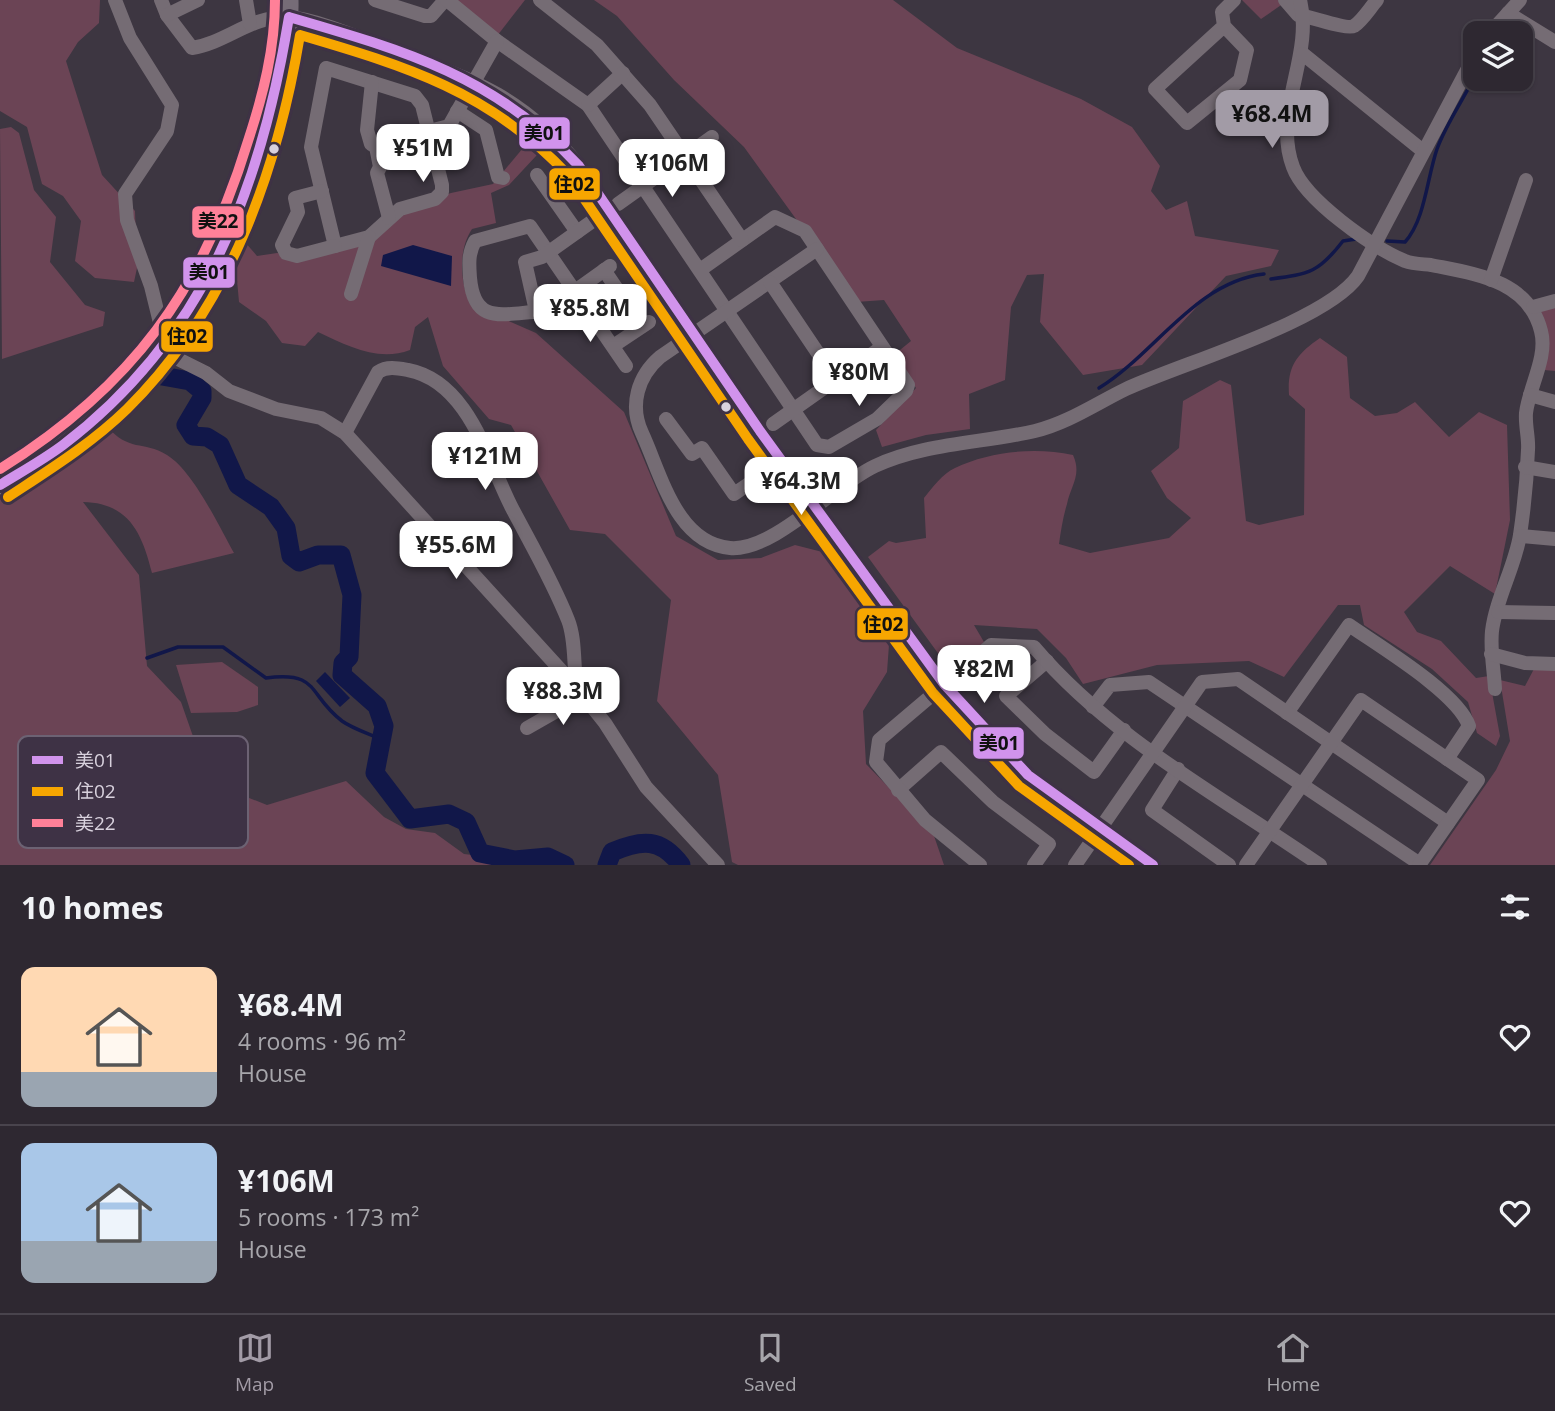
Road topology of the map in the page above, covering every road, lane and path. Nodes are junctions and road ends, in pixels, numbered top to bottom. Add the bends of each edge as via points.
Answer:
1 (115, 0) edge
2 (160, 0) edge
3 (198, 0) edge
4 (246, 0) edge
5 (374, 0) edge
6 (446, 0) edge
7 (540, 0) edge
8 (1234, 0) edge
9 (1286, 0) edge
10 (1300, 0) edge
11 (1377, 0) edge
12 (1520, 0) edge
13 (289, 9) edge
14 (1508, 13) junction
15 (167, 15) junction
16 (1304, 15) junction
17 (1501, 21) edge
18 (250, 24) junction
19 (1224, 26) junction
20 (497, 41) junction
21 (1555, 42) edge
22 (1303, 54) junction
23 (623, 73) junction
24 (474, 80) junction
25 (372, 82) junction
26 (1463, 89) edge
27 (587, 105) junction
28 (457, 111) junction
29 (429, 131) junction
30 (712, 137) dead end
31 (1423, 151) junction
32 (686, 157) junction
33 (537, 175) dead end
34 (500, 177) dead end
35 (1525, 180) dead end
36 (643, 187) junction
37 (322, 191) junction
38 (613, 207) junction
39 (389, 218) junction
40 (577, 232) junction
41 (369, 237) junction
42 (743, 240) junction
43 (1375, 245) junction
44 (335, 246) junction
45 (817, 249) junction
46 (548, 253) junction
47 (700, 270) junction
48 (1491, 279) junction
49 (770, 282) junction
50 (351, 294) dead end
51 (579, 297) junction
52 (1555, 301) edge
53 (1533, 307) junction
54 (536, 312) junction
55 (727, 312) junction
56 (692, 334) junction
57 (166, 346) junction
58 (613, 346) junction
59 (882, 347) junction
60 (626, 366) dead end
61 (836, 380) junction
62 (1530, 395) junction
63 (1555, 402) edge
64 (794, 410) junction
65 (666, 419) dead end
66 (773, 424) dead end
67 (345, 433) junction
68 (782, 461) junction
69 (1525, 467) junction
70 (1555, 472) edge
71 (0, 485) edge
72 (1520, 536) junction
73 (1555, 539) edge
74 (1498, 612) junction
75 (1555, 613) edge
76 (1491, 654) junction
77 (1047, 661) junction
78 (1555, 664) edge
79 (944, 684) junction
80 (1495, 689) dead end
81 (580, 692) junction
82 (1184, 706) junction
83 (1093, 707) junction
84 (1287, 713) junction
85 (527, 728) dead end
86 (1124, 730) junction
87 (1331, 743) junction
88 (1152, 751) junction
89 (1447, 759) junction
90 (1178, 769) junction
91 (1301, 785) junction
92 (898, 790) junction
93 (1448, 823) junction
94 (1101, 829) junction
95 (1270, 830) junction
96 (975, 864) edge
97 (718, 865) edge
98 (1034, 865) edge
99 (1075, 865) edge
100 (1153, 865) edge
101 (1229, 865) edge
102 (1246, 865) edge
103 (1320, 865) edge
104 (1419, 865) edge

1 - 57 street via 130,38 173,105 167,131 125,194 127,220
2 - 15 street
3 - 15 street
4 - 18 street
5 - 6 street via 425,16 431,16
6 - 20 street
7 - 23 street via 597,45
8 - 19 street via 1222,12
9 - 16 street via 1298,15
10 - 16 street
11 - 16 street via 1353,27
12 - 14 street
13 - 18 street
13 - 24 street
13 - 57 main road via 274,103 248,193 212,276
14 - 17 street
14 - 21 street
15 - 18 street via 192,48
16 - 22 street
19 - 19 street via 1247,50 1240,80 1187,124 1155,89
20 - 24 street
20 - 27 street
22 - 31 street
22 - 43 street via 1288,114 1293,167 1312,196
23 - 27 street
23 - 32 street
24 - 28 street
24 - 38 street via 557,139
25 - 29 street via 415,96
25 - 37 street via 326,68 323,73 311,147
25 - 39 street via 367,130 376,147 377,173
26 - 31 street
27 - 36 street
28 - 29 street via 449,126
28 - 34 street via 501,142 493,154
29 - 39 street via 442,192
30 - 32 street
31 - 43 street
32 - 36 street
32 - 42 street
33 - 40 street
35 - 48 street
36 - 38 street
36 - 47 street
37 - 44 street
37 - 44 street via 295,198 298,212 282,244 286,253 297,256
38 - 40 street
38 - 56 street
39 - 41 street
40 - 46 street
41 - 44 street
41 - 50 street
42 - 45 street via 775,217 805,231
42 - 47 street
43 - 48 street via 1406,261
43 - 56 street via 1350,287 1272,330 1128,388 1052,426 924,451 874,466 764,542 748,548 709,543 689,529 638,424 635,403 644,376 652,364
45 - 49 street
45 - 59 street
46 - 51 street
46 - 54 street via 525,262
46 - 54 street via 530,226 475,241 469,258 473,301 481,309 508,317
47 - 55 street
48 - 53 street
49 - 55 street
49 - 61 street
51 - 54 street via 564,315
51 - 58 street
51 - 58 street via 607,268 646,324
52 - 53 street
53 - 62 street via 1542,351
55 - 56 street
55 - 64 street
56 - 68 street
57 - 67 street via 176,358 229,391 276,409 321,418
57 - 71 main road via 100,416
58 - 60 street
59 - 61 street
59 - 64 street via 908,385 877,419 829,447 817,445
61 - 64 street
62 - 63 street
62 - 69 street
64 - 66 street
65 - 68 street via 692,454 702,448 734,494
67 - 81 street
67 - 81 street via 383,369 416,372 446,390 460,405 474,425 568,621
68 - 79 street
69 - 70 street
69 - 72 street
72 - 73 street
72 - 74 street
74 - 75 street
74 - 76 street
76 - 78 street via 1525,663
76 - 80 street
77 - 79 street via 1034,647 991,645
77 - 83 street
77 - 86 street via 1006,696 1045,734 1094,772
79 - 92 street via 879,740 876,762
79 - 94 street via 1028,775
81 - 85 street
81 - 97 street via 646,787
82 - 83 street via 1149,682 1110,685
82 - 84 street via 1202,682 1238,679
82 - 88 street
82 - 91 street
83 - 86 street
84 - 87 street
84 - 89 street via 1349,625 1464,712 1469,726
86 - 88 street
87 - 89 street via 1361,700
87 - 91 street
87 - 93 street
88 - 90 street
88 - 94 street
89 - 93 street via 1478,780
90 - 95 street
90 - 101 street via 1152,810
91 - 95 street
91 - 104 street
92 - 96 street
92 - 98 street via 942,752 993,802 1049,844
93 - 104 street
94 - 99 street
94 - 100 street
95 - 102 street
95 - 103 street

